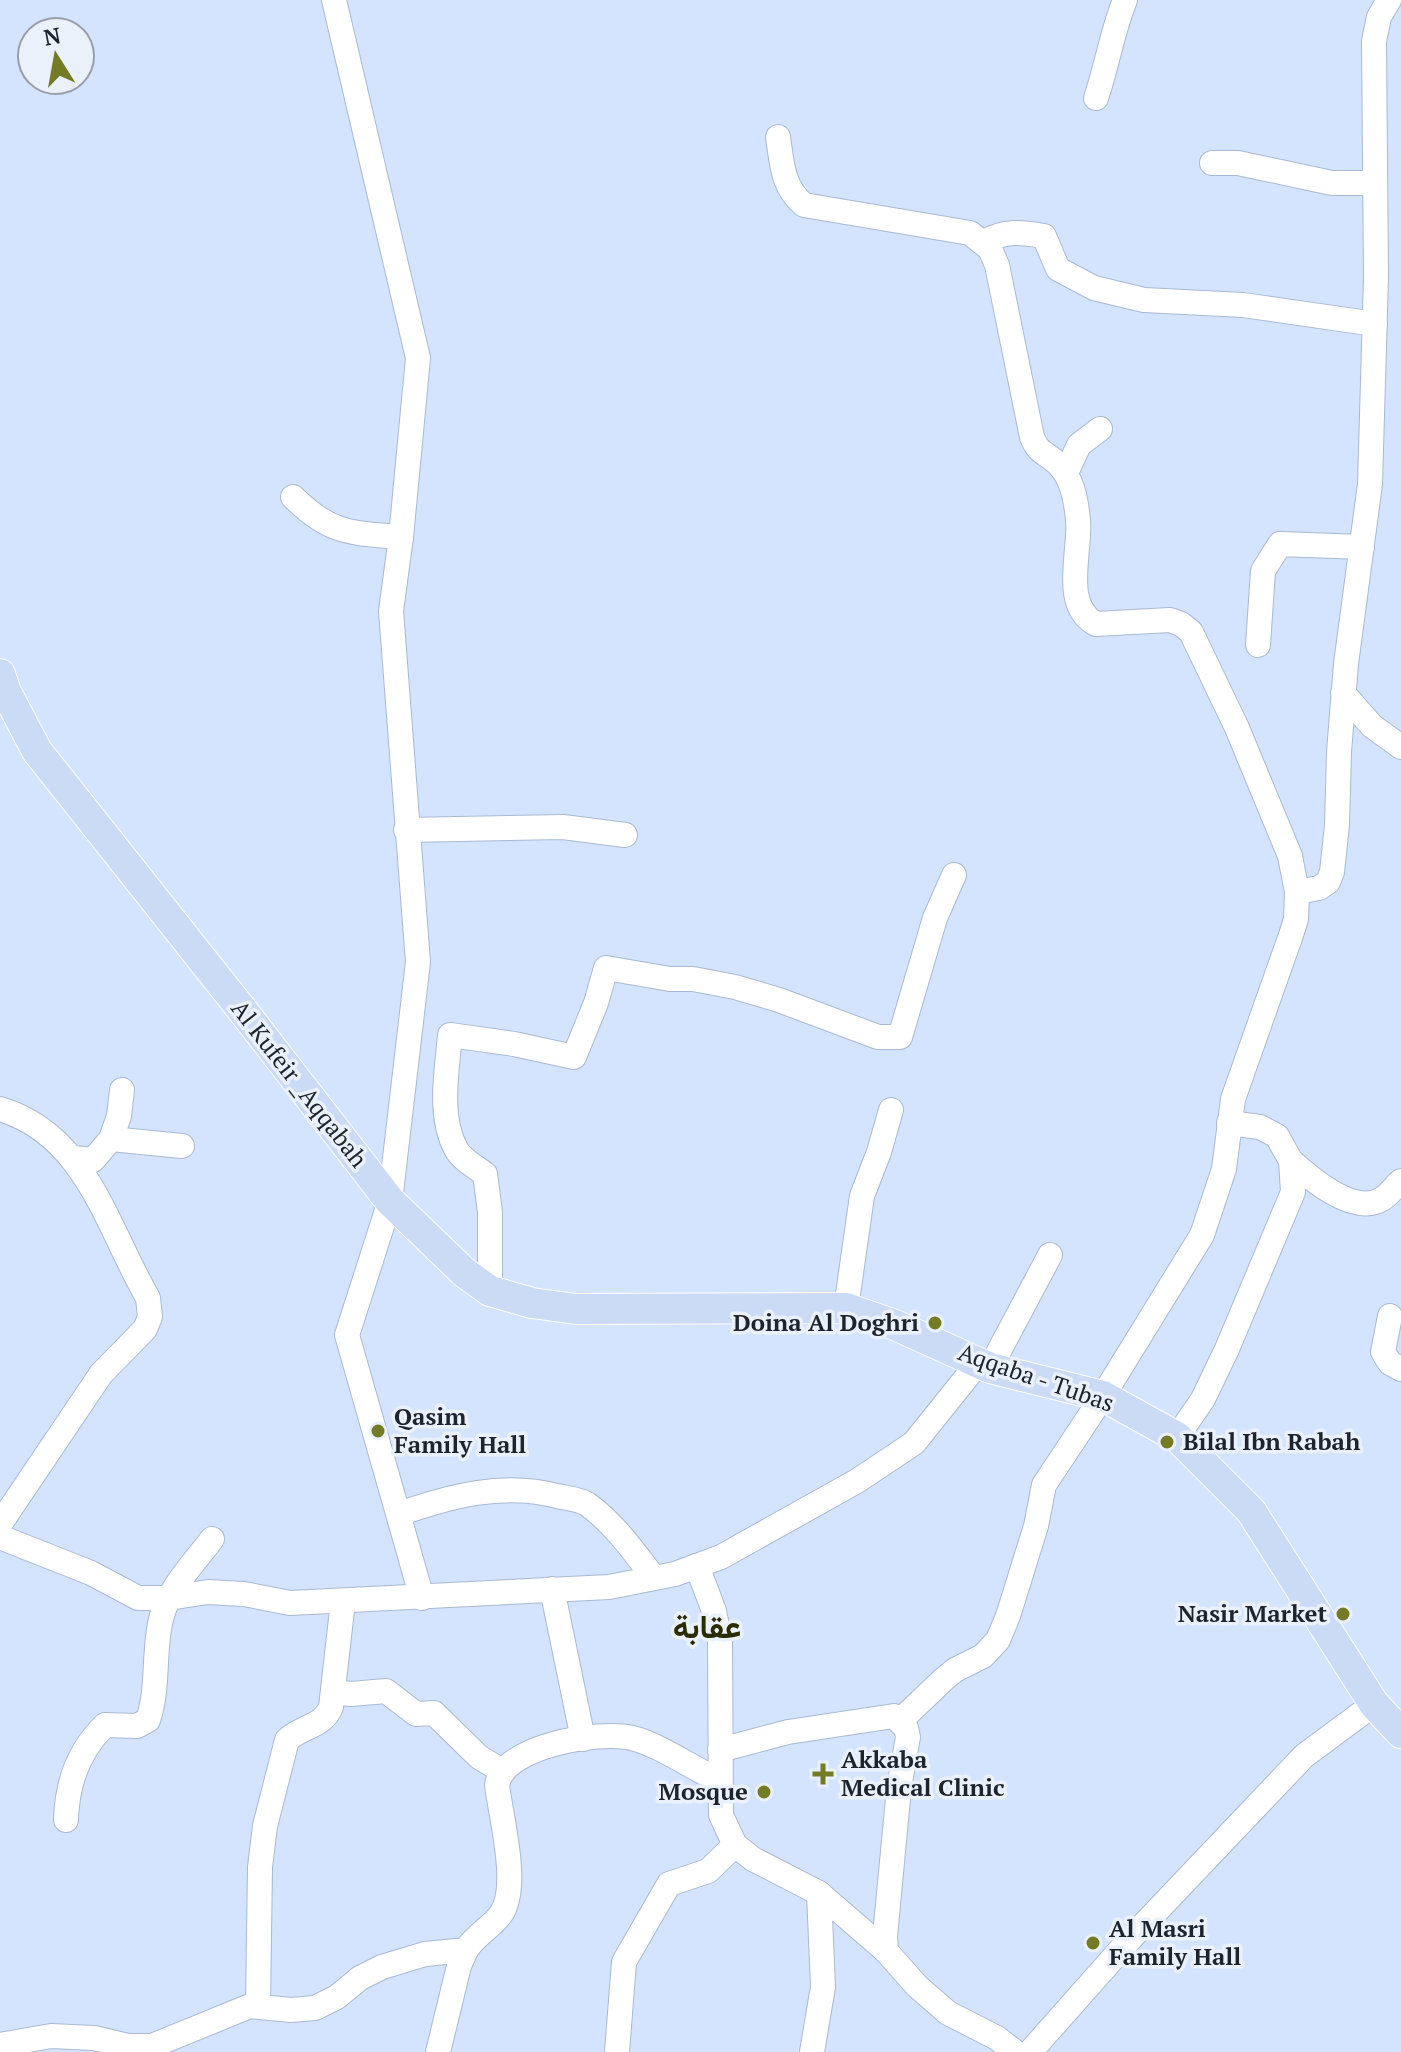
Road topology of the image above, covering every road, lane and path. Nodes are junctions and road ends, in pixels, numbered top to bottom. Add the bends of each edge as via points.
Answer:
1 (334, 0) edge
2 (1125, 0) edge
3 (1389, 0) edge
4 (1096, 98) dead end
5 (778, 137) dead end
6 (1212, 163) dead end
7 (1374, 183) junction
8 (984, 242) junction
9 (1375, 324) junction
10 (1100, 429) dead end
11 (1066, 473) junction
12 (293, 497) dead end
13 (401, 537) junction
14 (1362, 547) junction
15 (1258, 645) dead end
16 (0, 674) edge
17 (1343, 693) junction
18 (1401, 747) edge
19 (406, 830) junction
20 (625, 835) dead end
21 (954, 875) dead end
22 (1297, 892) junction
23 (122, 1090) dead end
24 (0, 1109) edge
25 (891, 1110) dead end
26 (1229, 1123) junction
27 (111, 1139) junction
28 (182, 1146) dead end
29 (73, 1158) junction
30 (1291, 1161) junction
31 (1401, 1181) edge
32 (390, 1201) junction
33 (1050, 1255) dead end
34 (490, 1291) junction
35 (714, 1307) joint
36 (846, 1308) junction
37 (1390, 1316) dead end
38 (985, 1365) junction
39 (1401, 1369) edge
40 (1103, 1396) junction
41 (1177, 1437) junction
42 (399, 1514) junction
43 (0, 1524) edge
44 (0, 1537) edge
45 (212, 1539) dead end
46 (697, 1566) junction
47 (654, 1578) junction
48 (552, 1589) junction
49 (169, 1598) junction
50 (422, 1598) junction
51 (343, 1601) junction
52 (333, 1692) junction
53 (1390, 1716) edge
54 (901, 1720) junction
55 (583, 1739) junction
56 (720, 1750) junction
57 (502, 1771) junction
58 (720, 1781) junction
59 (66, 1820) dead end
60 (735, 1845) junction
61 (819, 1893) junction
62 (466, 1950) junction
63 (886, 1951) junction
64 (258, 2005) junction
65 (0, 2045) edge
66 (438, 2052) edge
67 (617, 2052) edge
68 (812, 2052) edge
69 (1015, 2052) edge
70 (1030, 2052) edge

1 - 13 street via 418,358
2 - 4 street
3 - 7 street via 1374,41
5 - 8 street via 784,179 804,205 970,233
6 - 7 street via 1238,163 1332,183
7 - 9 street
8 - 9 street via 1015,231 1044,236 1058,269 1094,288 1144,300 1243,305
8 - 11 street via 997,265 1032,437 1037,449
9 - 14 street via 1370,484
10 - 11 street via 1079,445
11 - 22 street via 1078,520 1075,587 1081,611 1096,624 1170,620 1191,632 1290,856
12 - 13 street via 333,528
13 - 19 street via 391,611
14 - 15 street via 1280,544 1263,571
14 - 17 street
16 - 32 main road, Al Kufeir _Aqqabah via 37,751
17 - 18 street via 1372,726
17 - 22 street via 1332,872 1319,888
19 - 20 street via 563,827
19 - 32 street via 418,962
21 - 34 street via 935,918 900,1037 878,1037 735,987 606,968 574,1057 450,1035 447,1123 457,1151 485,1174
22 - 26 street via 1296,919
23 - 27 street
24 - 29 street via 39,1125
25 - 36 street via 862,1196
26 - 30 street via 1260,1127 1277,1136
26 - 40 street via 1224,1169 1202,1235
27 - 28 street
27 - 29 street via 93,1160
29 - 43 street via 148,1298 150,1317 145,1329 101,1374
30 - 31 street via 1344,1199 1364,1203 1382,1200
30 - 41 street via 1293,1192 1277,1234 1203,1399
32 - 34 main road, Al Kufeir _Aqqabah
32 - 42 street via 347,1335
33 - 38 street
34 - 35 main road, Al Kufeir _Aqqabah via 576,1309
35 - 36 main road, Aqqaba - Tubas
36 - 38 main road, Aqqaba - Tubas
37 - 39 street via 1383,1352
38 - 40 main road, Aqqaba - Tubas
38 - 46 street via 914,1443 857,1481
40 - 41 main road, Aqqaba - Tubas
40 - 54 street via 1044,1485 998,1640 983,1656 944,1679
41 - 53 main road, Aqqaba - Tubas via 1251,1511
42 - 47 street via 496,1490 536,1491 585,1502
42 - 50 street
44 - 49 street via 138,1598
45 - 49 street
46 - 47 street
46 - 56 street via 719,1627
47 - 48 street via 609,1587
48 - 50 street
48 - 55 street
49 - 51 street via 208,1592 290,1603
49 - 59 street via 160,1620 154,1705 148,1720 137,1726 105,1725 93,1736 67,1793
50 - 51 street
51 - 52 street
52 - 57 street via 386,1691 416,1714 434,1713 479,1757
52 - 64 street via 323,1721 287,1740 265,1826
53 - 70 street via 1304,1756
54 - 56 street via 894,1716 788,1732
54 - 63 street via 908,1737
55 - 57 street via 534,1750
55 - 58 street via 619,1736 647,1742
56 - 58 street
57 - 62 street via 497,1785 509,1893 501,1914
58 - 60 street via 721,1815
60 - 61 street
60 - 67 street via 708,1871 669,1884 624,1962
61 - 63 street
61 - 68 street via 823,1987
62 - 64 street via 425,1954 382,1967 315,2008
62 - 66 street
63 - 69 street via 948,2013
64 - 65 street via 152,2046 62,2036

